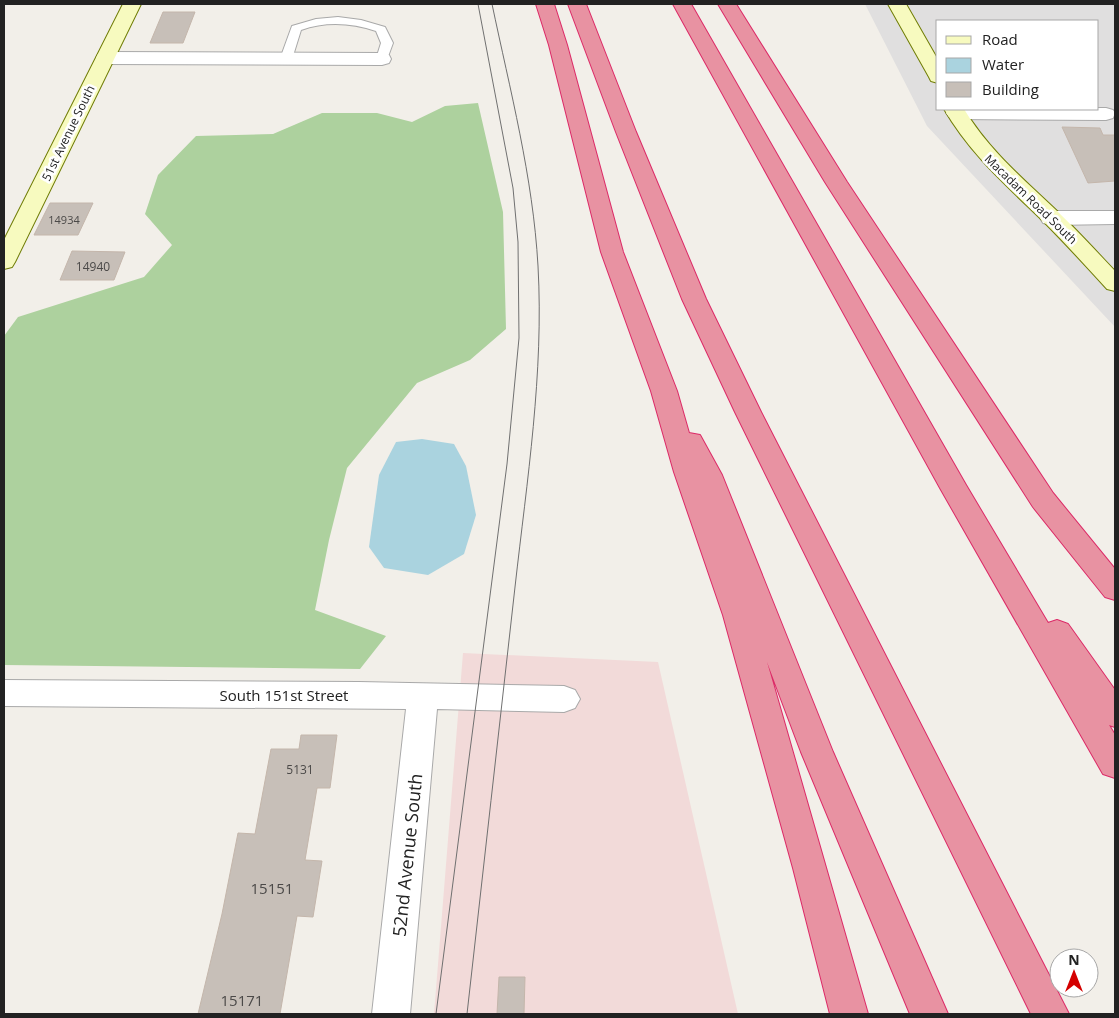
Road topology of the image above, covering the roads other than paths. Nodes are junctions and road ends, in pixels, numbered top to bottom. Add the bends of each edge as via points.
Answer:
1 (132, 4) edge
2 (545, 4) edge
3 (577, 4) edge
4 (682, 4) edge
5 (727, 4) edge
6 (897, 4) edge
7 (105, 58) junction
8 (286, 59) junction
9 (382, 59) joint
10 (936, 73) edge
11 (955, 111) edge
12 (1106, 114) dead end
13 (1052, 218) junction
14 (1115, 218) edge
15 (4, 262) edge
16 (1115, 284) edge
17 (664, 391) junction
18 (954, 488) junction
19 (1115, 589) edge
20 (4, 693) edge
21 (423, 696) junction
22 (564, 699) dead end
23 (1115, 714) edge
24 (1115, 764) edge
25 (391, 1014) edge
26 (849, 1014) edge
27 (929, 1014) edge
28 (1050, 1014) edge

1 - 7 street, 51st Avenue South
2 - 17 highway via 612,252
3 - 28 highway via 694,299
4 - 18 highway
5 - 19 highway via 836,182 1043,500
6 - 10 street
7 - 8 street
7 - 15 street, 51st Avenue South
8 - 9 street
8 - 9 lane via 296,28 330,20 368,24 381,29 387,42
11 - 12 street
11 - 13 street, Macadam Road South via 980,150
13 - 14 street
13 - 16 street, Macadam Road South
17 - 26 highway via 688,472 738,615
17 - 27 highway via 709,475 817,752
18 - 23 highway
18 - 24 highway
20 - 21 street, South 151st Street
21 - 22 street, South 151st Street
21 - 25 street, 52nd Avenue South

